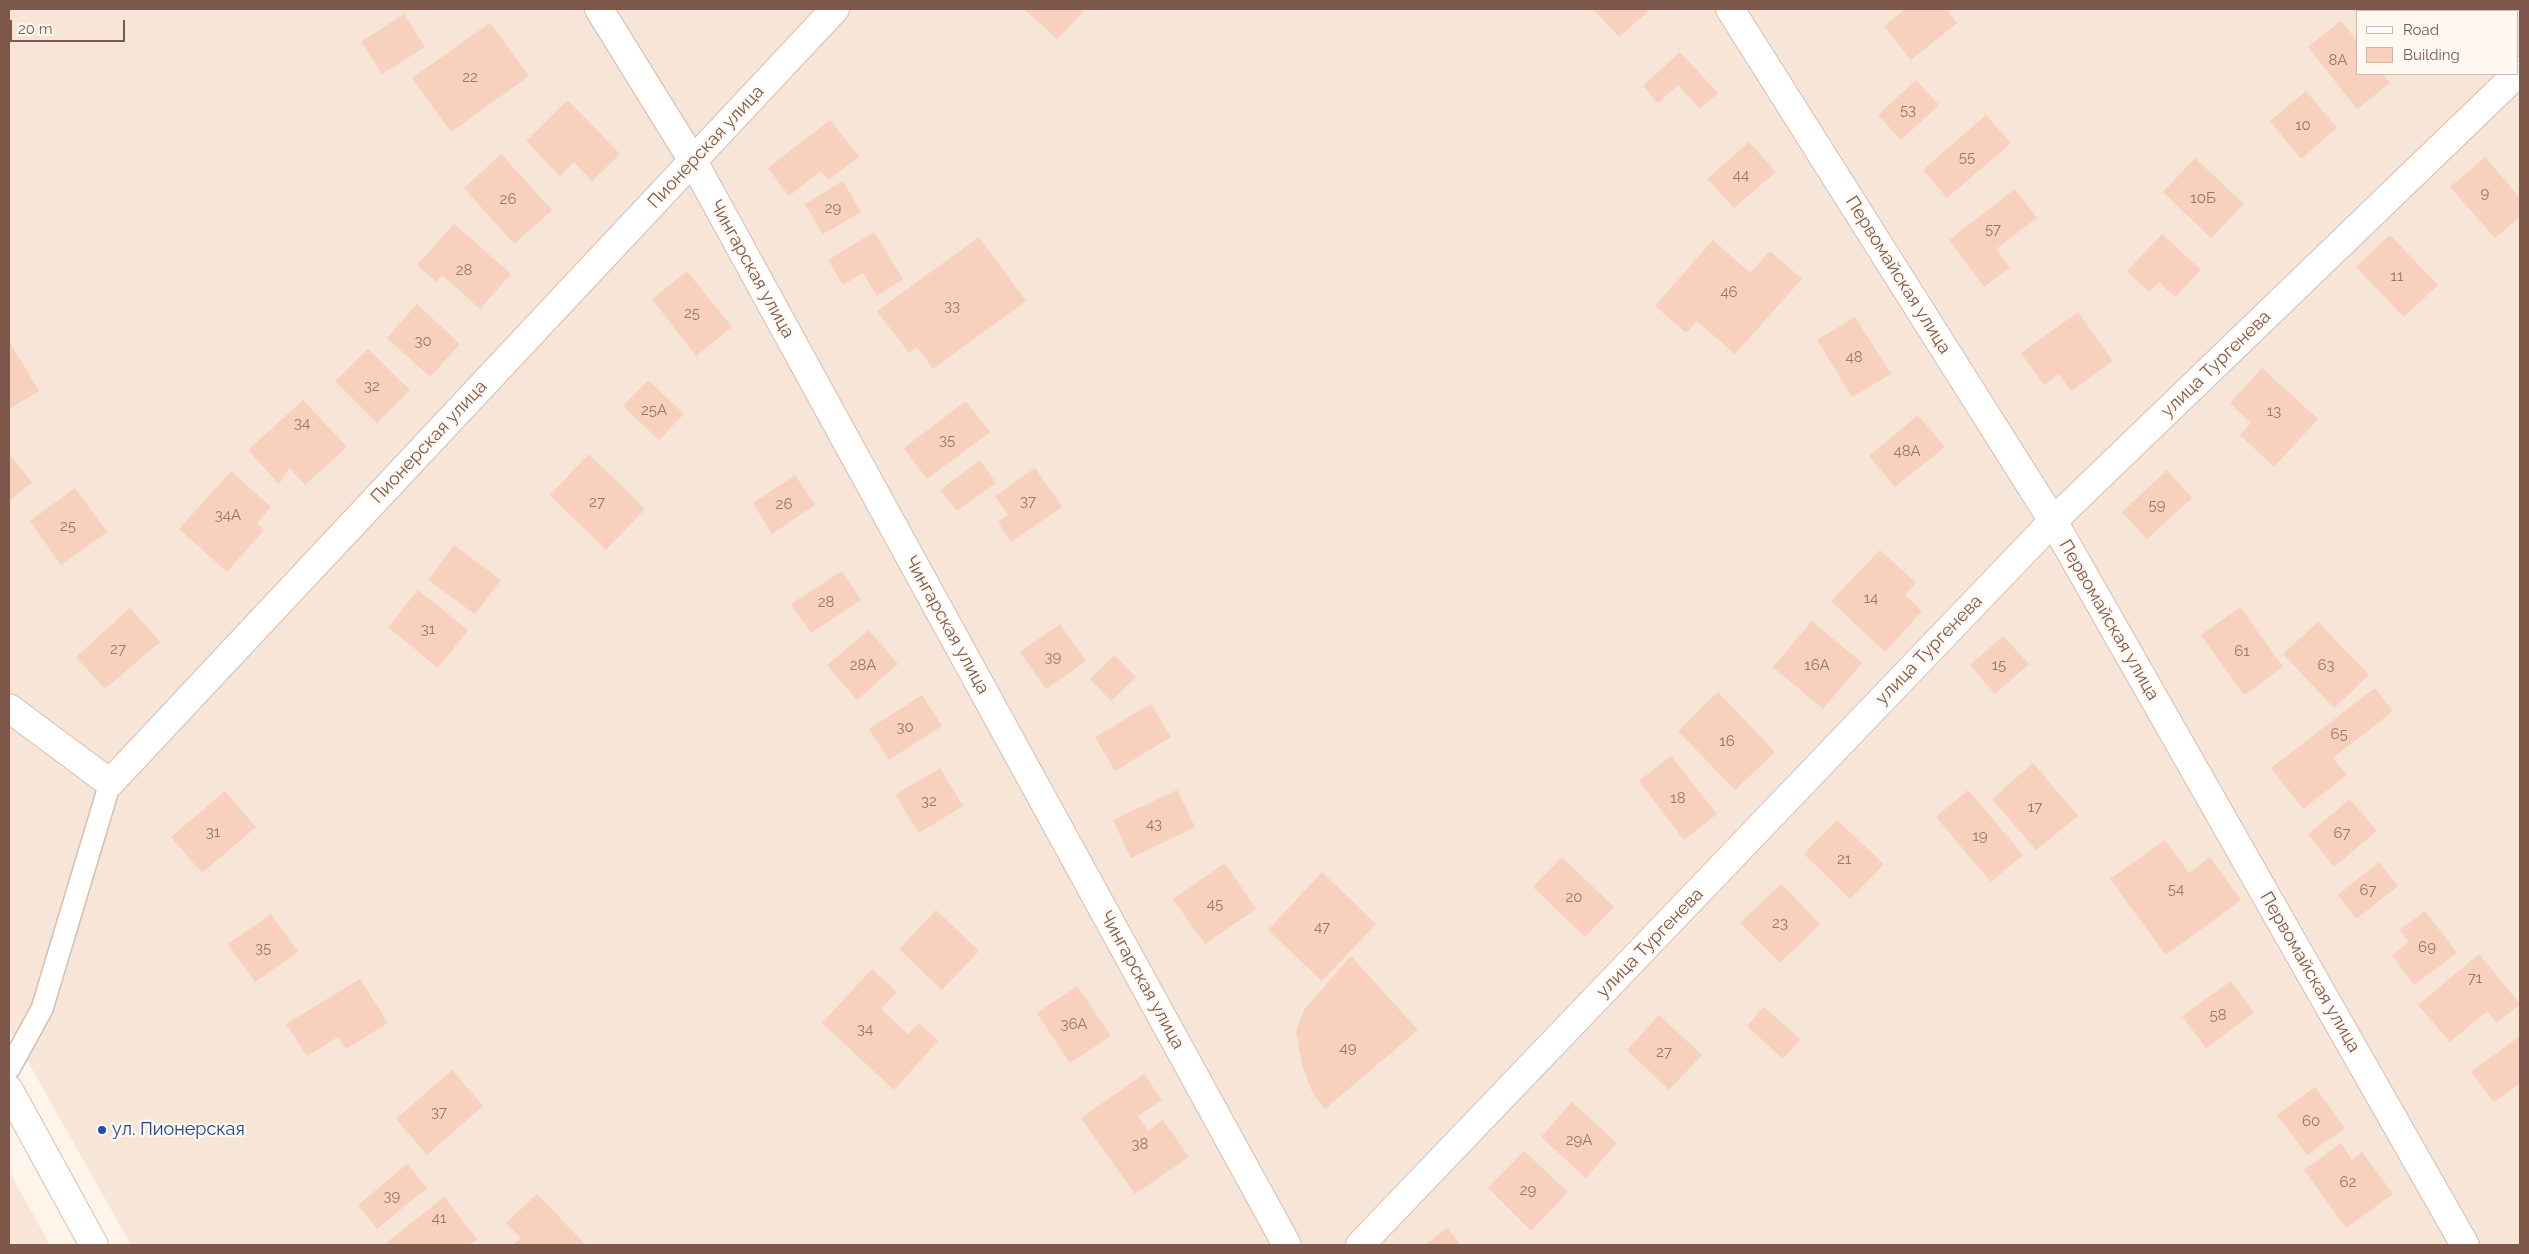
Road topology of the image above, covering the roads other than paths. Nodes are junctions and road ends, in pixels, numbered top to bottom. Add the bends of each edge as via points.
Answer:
1 (598, 9) edge
2 (835, 9) edge
3 (1730, 9) edge
4 (2516, 75) edge
5 (693, 161) junction
6 (2053, 520) junction
7 (9, 708) edge
8 (110, 784) junction
9 (9, 1069) edge
10 (9, 1090) edge
11 (94, 1245) edge
12 (1287, 1245) edge
13 (1360, 1245) edge
14 (2465, 1245) edge

1 - 5 street, Чингарская улица
2 - 5 street, Пионерская улица
3 - 6 street, Первомайская улица
4 - 6 street, улица Тургенева
5 - 8 street, Пионерская улица
5 - 12 street, Чингарская улица
6 - 13 street, улица Тургенева
6 - 14 street, Первомайская улица
7 - 8 street
8 - 9 lane via 42,1009
10 - 11 street

